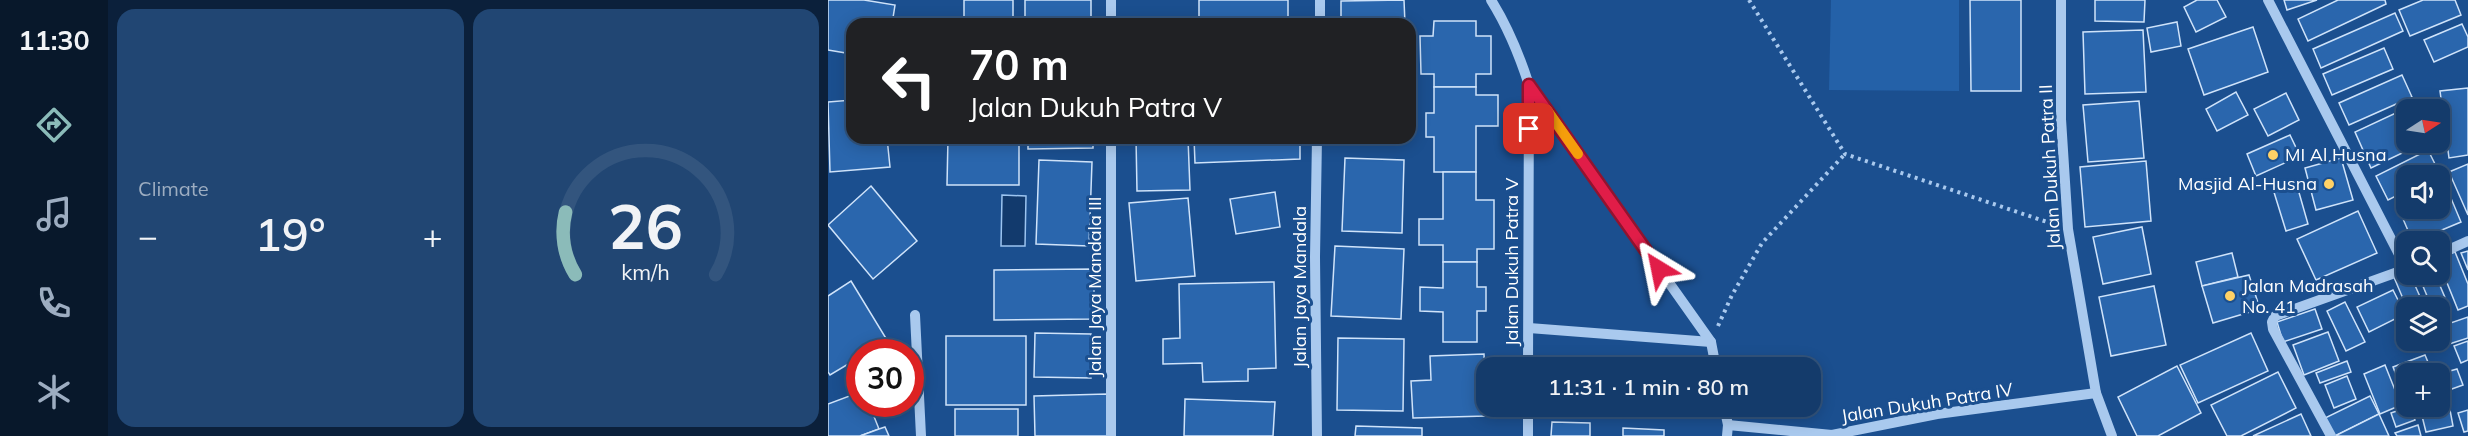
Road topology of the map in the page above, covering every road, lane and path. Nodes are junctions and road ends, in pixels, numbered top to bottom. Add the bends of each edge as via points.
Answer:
1 (1111, 0) edge
2 (1320, 0) edge
3 (1491, 0) edge
4 (1749, 0) edge
5 (2061, 0) edge
6 (2268, 0) edge
7 (1111, 18) edge
8 (1320, 18) edge
9 (1529, 85) junction
10 (1111, 144) edge
11 (1317, 144) edge
12 (1845, 154) junction
13 (2068, 229) junction
14 (2468, 241) edge
15 (2396, 249) edge
16 (2450, 249) edge
17 (2396, 272) edge
18 (915, 315) dead end
19 (1529, 328) junction
20 (1711, 342) junction
21 (1528, 357) edge
22 (1714, 357) edge
23 (2096, 393) junction
24 (1528, 417) edge
25 (1727, 431) edge
26 (921, 436) edge
27 (1112, 436) edge
28 (1317, 436) edge
29 (1528, 436) edge
30 (2112, 436) edge
31 (2331, 436) edge

1 - 7 street
2 - 8 street
3 - 9 street via 1516,46
4 - 12 path
5 - 13 street, Jalan Dukuh Patra II via 2061,119
6 - 15 street
9 - 19 street, Jalan Dukuh Patra V
9 - 20 street
10 - 27 street, Jalan Jaya Mandala III
11 - 28 street, Jalan Jaya Mandala
12 - 13 path
12 - 20 path via 1762,243
13 - 23 street, Jalan Dukuh Patra II
14 - 16 street
17 - 31 street via 2276,316 2272,322
18 - 26 street
19 - 20 street
19 - 21 street, Jalan Dukuh Patra V
20 - 22 street
23 - 25 street, Jalan Dukuh Patra IV via 1937,414 1832,435
23 - 30 street, Jalan Dukuh Patra II
24 - 29 street

